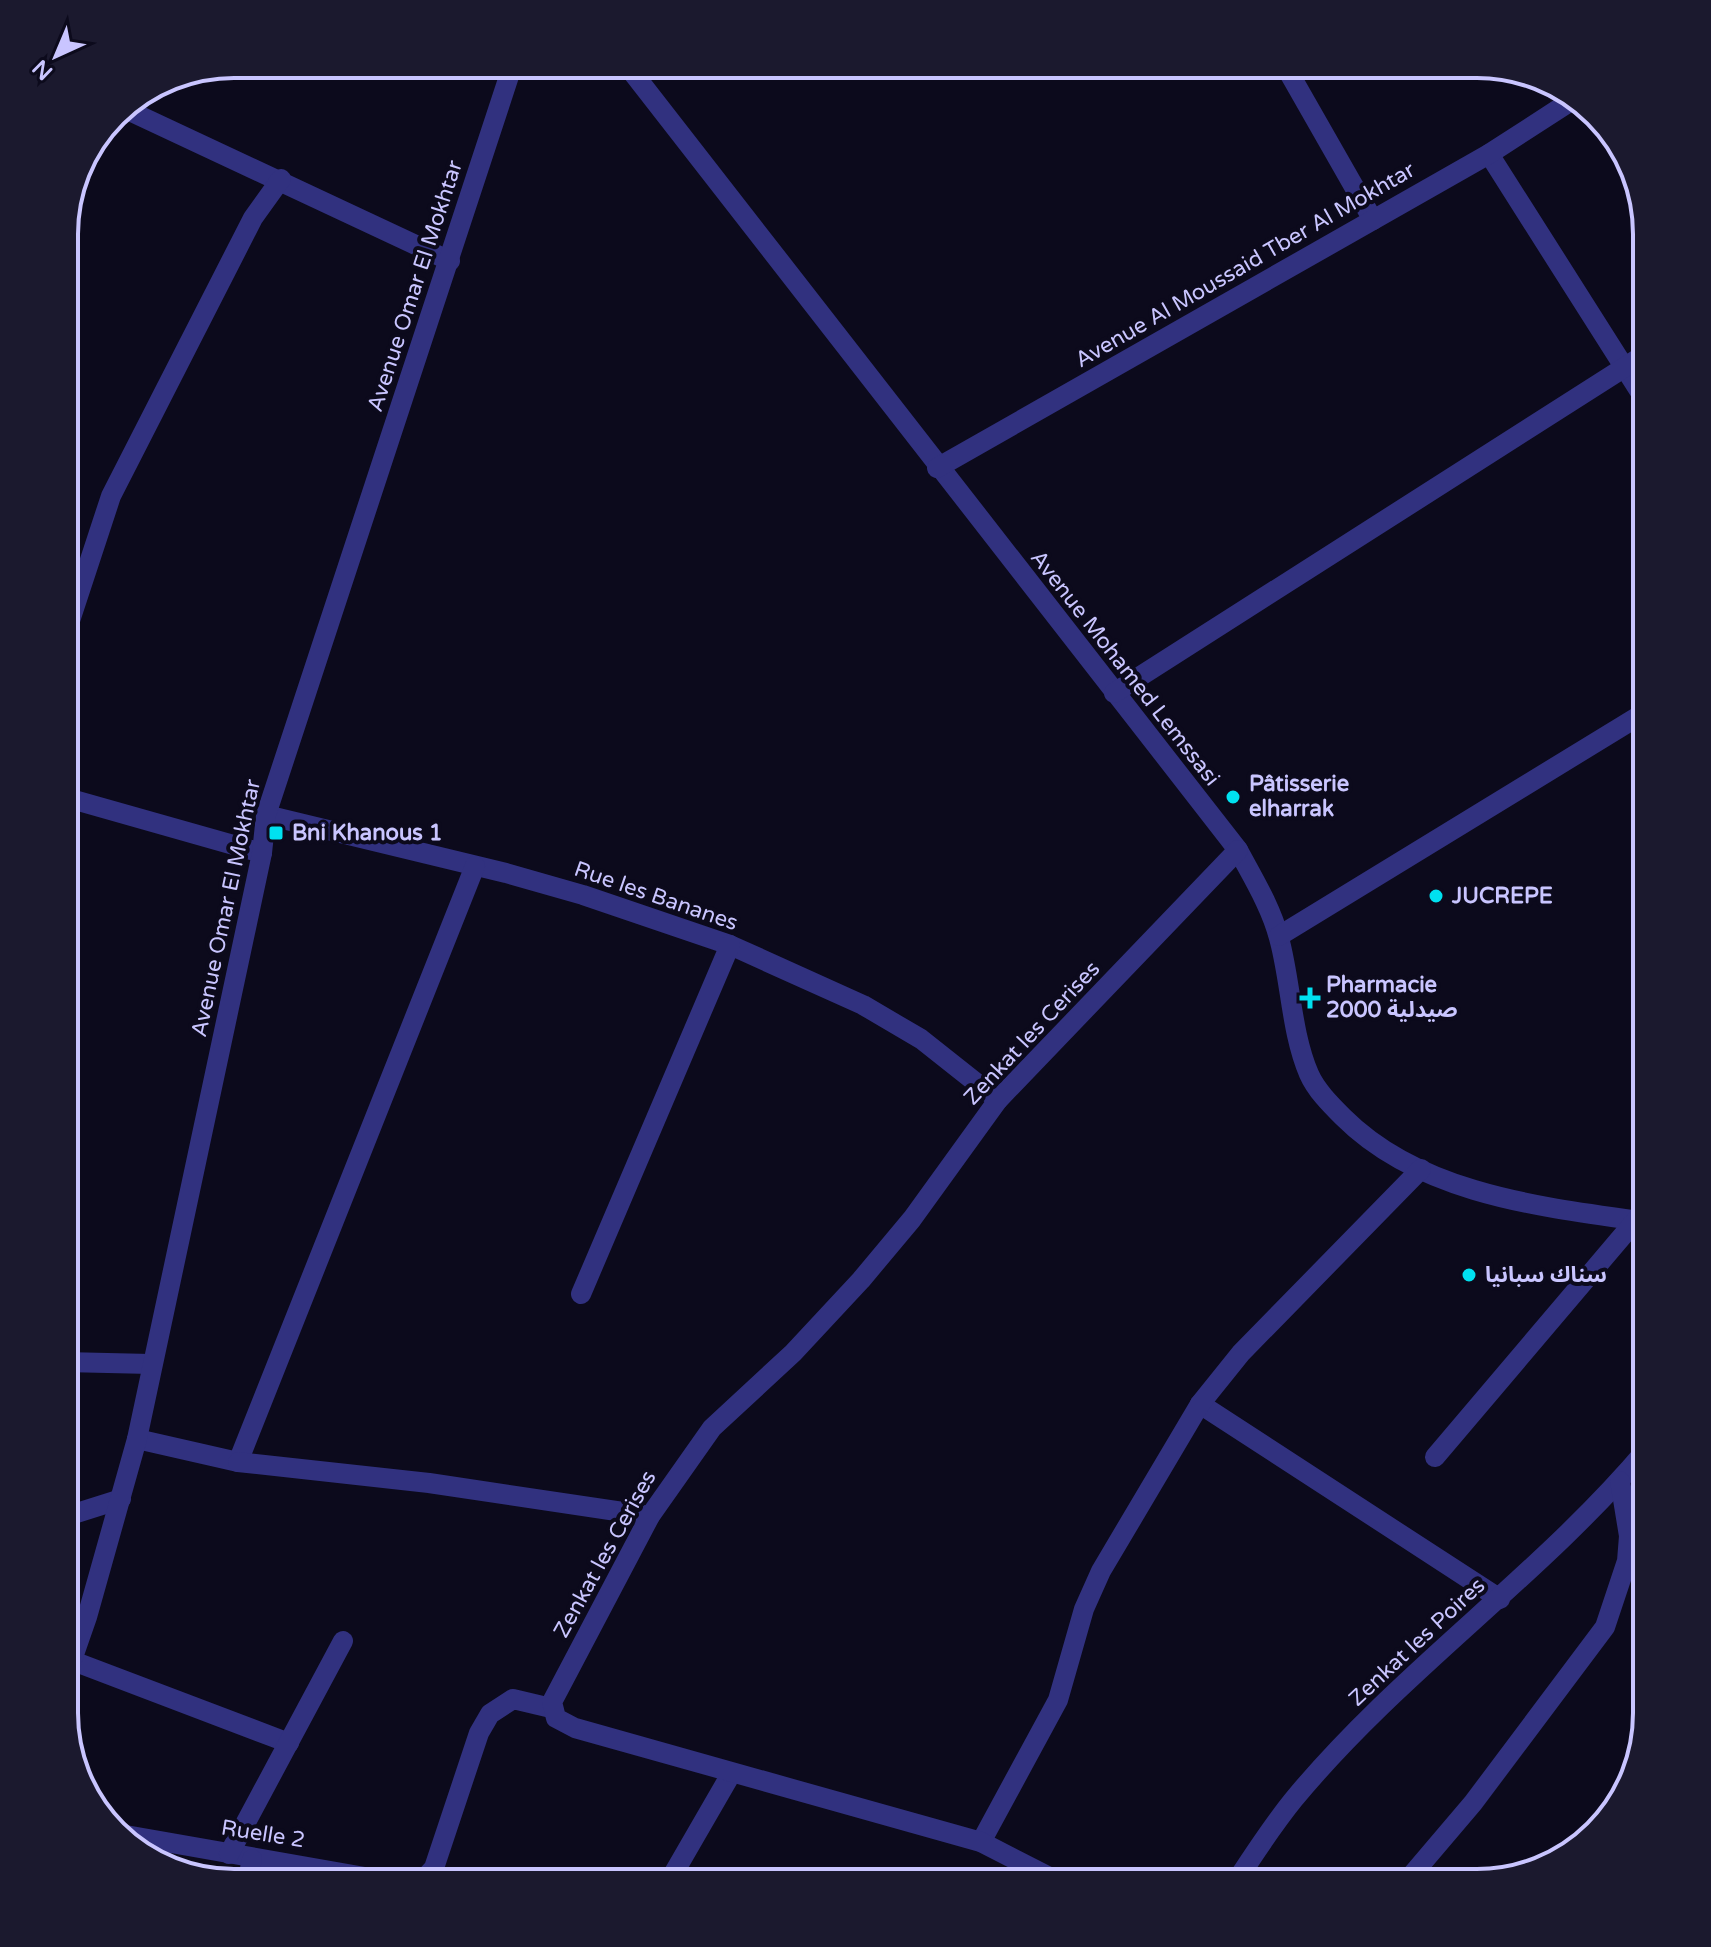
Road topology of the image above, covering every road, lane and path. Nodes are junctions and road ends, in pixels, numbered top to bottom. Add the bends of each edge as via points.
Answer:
1 (509, 78) edge
2 (637, 78) edge
3 (1292, 78) edge
4 (1565, 105) edge
5 (135, 113) edge
6 (1489, 154) junction
7 (281, 179) junction
8 (1373, 220) junction
9 (450, 261) junction
10 (1633, 362) edge
11 (1624, 367) junction
12 (1633, 381) edge
13 (937, 468) junction
14 (78, 596) edge
15 (1114, 693) junction
16 (1633, 720) edge
17 (78, 801) edge
18 (266, 815) junction
19 (1238, 850) junction
20 (262, 853) junction
21 (475, 866) junction
22 (1279, 936) junction
23 (730, 945) junction
24 (998, 1100) junction
25 (1421, 1169) junction
26 (1633, 1219) edge
27 (1633, 1231) edge
28 (581, 1294) dead end
29 (78, 1362) edge
30 (151, 1364) junction
31 (1200, 1404) junction
32 (137, 1439) junction
33 (1435, 1457) dead end
34 (238, 1462) junction
35 (1633, 1466) edge
36 (1620, 1481) junction
37 (121, 1499) junction
38 (78, 1513) edge
39 (650, 1516) junction
40 (1500, 1599) junction
41 (87, 1617) junction
42 (78, 1619) edge
43 (343, 1641) dead end
44 (78, 1645) edge
45 (78, 1663) edge
46 (551, 1708) junction
47 (289, 1743) junction
48 (731, 1774) junction
49 (140, 1838) edge
50 (981, 1842) junction
51 (229, 1854) junction
52 (252, 1859) junction
53 (250, 1869) edge
54 (313, 1869) edge
55 (433, 1869) edge
56 (676, 1869) edge
57 (1034, 1869) edge
58 (1245, 1869) edge
59 (1417, 1869) edge

1 - 9 street, Avenue Omar El Mokhtar
2 - 13 street, Avenue Mohamed Lemssasi
3 - 8 street
4 - 6 street, Avenue Al Moussaid Tber Al Mokhtar
5 - 7 street
6 - 8 street, Avenue Al Moussaid Tber Al Mokhtar
6 - 11 street
7 - 9 street
7 - 14 street via 253,218 111,496
8 - 13 street, Avenue Al Moussaid Tber Al Mokhtar
9 - 18 street, Avenue Omar El Mokhtar
10 - 11 street
11 - 12 street
11 - 15 street
13 - 15 street, Avenue Mohamed Lemssasi
15 - 19 street, Avenue Mohamed Lemssasi
16 - 22 street
17 - 20 street
18 - 20 street, Avenue Omar El Mokhtar
18 - 21 street, Rue les Bananes
19 - 22 street, Avenue Mohamed Lemssasi
19 - 24 street, Zenkat les Cerises
20 - 30 street, Avenue Omar El Mokhtar
21 - 23 street, Rue les Bananes via 583,895
21 - 34 street
22 - 25 street, Avenue Mohamed Lemssasi via 1310,1077 1353,1127
23 - 24 street, Rue les Bananes via 863,1005 921,1039
23 - 28 street
24 - 39 street, Zenkat les Cerises via 861,1280 712,1428
25 - 26 street, Avenue Mohamed Lemssasi via 1504,1197
25 - 31 street via 1241,1353
27 - 33 street
29 - 30 street
30 - 32 street, Avenue Omar El Mokhtar
31 - 40 street
31 - 50 street via 1101,1571 1052,1715
32 - 34 street
32 - 37 street, Avenue Omar El Mokhtar
34 - 39 street
35 - 36 street, Zenkat les Poires
36 - 40 street, Zenkat les Poires
36 - 59 street via 1629,1536 1627,1561 1605,1627
37 - 38 street
37 - 41 street, Avenue Omar El Mokhtar
39 - 46 street, Zenkat les Cerises
40 - 58 street, Zenkat les Poires via 1342,1746 1295,1798
41 - 42 street
41 - 44 street, Avenue Omar El Mokhtar
43 - 47 street
45 - 47 street
46 - 48 street via 556,1718 575,1728
46 - 55 street via 513,1699 490,1714
47 - 51 street
48 - 50 street
48 - 56 street
49 - 51 street, Ruelle 2
50 - 57 street
51 - 52 street, Ruelle 2
52 - 53 street
52 - 54 street, Ruelle 2

